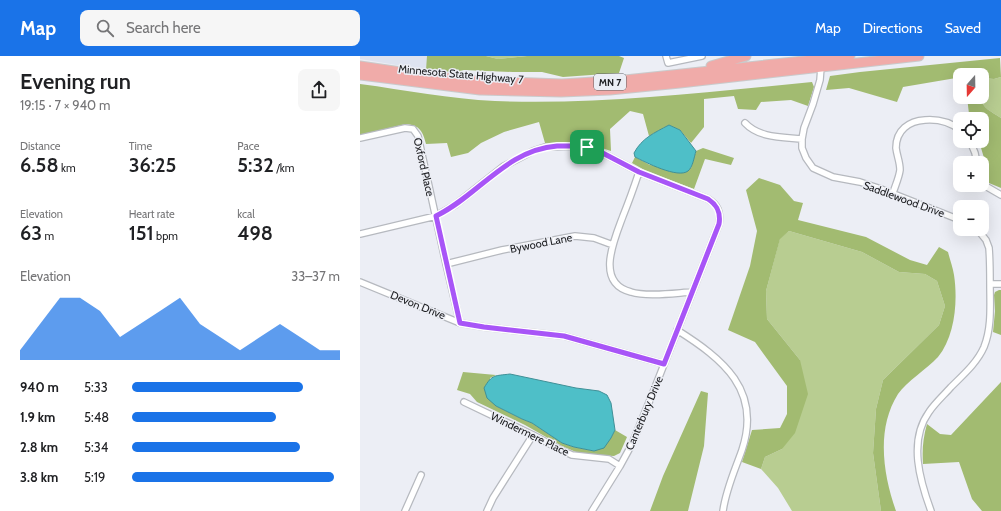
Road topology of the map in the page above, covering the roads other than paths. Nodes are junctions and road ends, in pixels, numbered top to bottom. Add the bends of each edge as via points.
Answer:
1 (666, 56) edge
2 (702, 56) edge
3 (747, 56) edge
4 (850, 56) edge
5 (919, 56) edge
6 (360, 66) edge
7 (821, 67) junction
8 (679, 74) junction
9 (360, 76) edge
10 (745, 123) dead end
11 (953, 126) edge
12 (360, 138) edge
13 (802, 139) junction
14 (639, 172) junction
15 (989, 188) edge
16 (892, 193) junction
17 (1001, 195) edge
18 (436, 216) junction
19 (953, 217) edge
20 (360, 234) edge
21 (983, 236) edge
22 (613, 245) junction
23 (446, 264) junction
24 (360, 282) edge
25 (990, 284) junction
26 (1001, 284) edge
27 (692, 292) junction
28 (460, 323) junction
29 (678, 330) junction
30 (664, 364) junction
31 (464, 402) dead end
32 (533, 435) junction
33 (620, 466) junction
34 (421, 475) dead end
35 (405, 511) edge
36 (487, 511) edge
37 (592, 511) edge
38 (723, 511) edge
39 (931, 511) edge

1 - 2 street via 668,63
3 - 8 main road
4 - 8 main road, Minnesota State Highway 7 / MN 7
5 - 7 main road, Minnesota State Highway 7 / MN 7
6 - 8 main road, Minnesota State Highway 7 / MN 7 via 465,80 562,84 611,82
7 - 9 main road, Minnesota State Highway 7 / MN 7 via 610,90 562,92 480,90
7 - 13 street, Saddlewood Drive via 820,80
10 - 13 street via 757,132
11 - 16 street via 936,120 918,121 902,129 896,147 900,171
12 - 18 street, Oxford Place via 405,128 413,130 418,136
13 - 16 street, Saddlewood Drive via 802,148 813,168 832,177 860,182
14 - 18 street, Canterbury Drive via 587,147 545,147 504,166
14 - 22 street
14 - 27 street, Canterbury Drive via 708,199 720,212 719,224
15 - 17 street
16 - 19 street, Saddlewood Drive
18 - 20 street, Canterbury Drive
18 - 23 street, Oxford Place
21 - 25 street via 989,248
22 - 23 street, Bywood Lane via 594,238 576,236
22 - 27 street via 609,261 612,277 623,289 638,294
23 - 28 street, Oxford Place
24 - 28 street, Devon Drive
25 - 26 street
25 - 39 street via 990,322 984,347 970,369 928,412 919,432 919,474
27 - 29 street, Canterbury Drive
28 - 30 street, Devon Drive via 564,336
29 - 30 street, Canterbury Drive
29 - 38 street via 728,369 737,381 746,408 746,436 728,486
30 - 33 street, Canterbury Drive via 632,444
31 - 32 street, Windermere Place
32 - 33 street, Windermere Place via 572,455 609,460
32 - 36 street
33 - 37 street, Canterbury Drive
34 - 35 street

